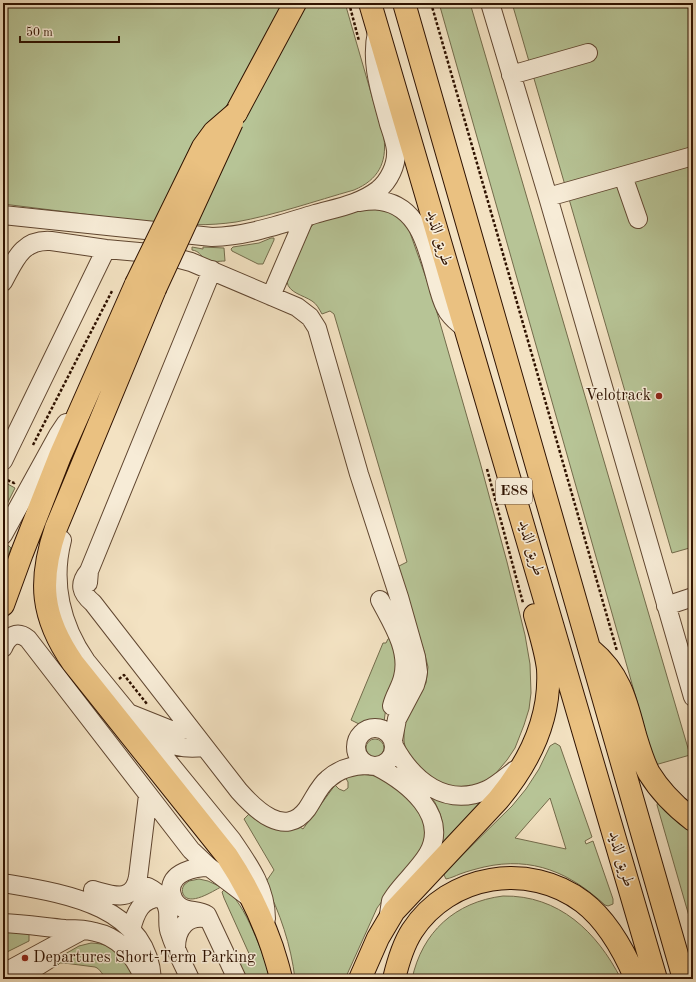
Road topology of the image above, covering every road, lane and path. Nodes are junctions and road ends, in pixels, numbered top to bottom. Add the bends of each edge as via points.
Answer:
1 (295, 3) edge
2 (349, 3) edge
3 (370, 3) edge
4 (404, 3) edge
5 (431, 3) edge
6 (490, 3) edge
7 (378, 30) junction
8 (361, 48) dead end
9 (588, 53) dead end
10 (511, 75) junction
11 (693, 156) edge
12 (623, 176) junction
13 (548, 197) junction
14 (358, 202) junction
15 (3, 215) edge
16 (638, 219) dead end
17 (297, 220) junction
18 (106, 249) junction
19 (212, 270) junction
20 (3, 282) edge
21 (114, 287) dead end
22 (145, 287) junction
23 (266, 294) junction
24 (466, 329) junction
25 (82, 407) junction
26 (32, 448) dead end
27 (4, 459) edge
28 (486, 467) dead end
29 (17, 476) dead end
30 (3, 478) edge
31 (69, 496) junction
32 (3, 535) edge
33 (530, 546) junction
34 (693, 598) edge
35 (380, 600) dead end
36 (3, 605) edge
37 (524, 606) dead end
38 (666, 606) junction
39 (3, 648) edge
40 (589, 648) junction
41 (618, 653) dead end
42 (108, 688) junction
43 (693, 697) edge
44 (149, 706) dead end
45 (128, 713) junction
46 (190, 728) junction
47 (144, 732) junction
48 (391, 740) junction
49 (204, 747) junction
50 (528, 757) junction
51 (372, 766) junction
52 (148, 795) junction
53 (693, 820) edge
54 (209, 867) junction
55 (3, 883) edge
56 (137, 884) junction
57 (94, 890) dead end
58 (161, 898) junction
59 (254, 901) junction
60 (210, 920) junction
61 (3, 922) edge
62 (387, 923) junction
63 (266, 929) junction
64 (82, 930) junction
65 (131, 930) junction
66 (176, 948) junction
67 (3, 972) edge
68 (36, 978) edge
69 (144, 979) edge
70 (152, 979) edge
71 (190, 979) edge
72 (237, 979) edge
73 (281, 979) edge
74 (360, 979) edge
75 (394, 979) edge
76 (636, 979) edge
77 (656, 979) edge
78 (684, 979) edge

1 - 22 highway, bridge via 236,113 214,132 203,146
2 - 8 path
3 - 7 highway, طريق الذيد / E88
4 - 40 highway, طريق الذيد / E88
5 - 41 path
6 - 10 street
7 - 14 street via 374,51 376,74 396,158 392,172 383,186
7 - 24 highway, طريق الذيد / E88
9 - 10 street
10 - 13 street
11 - 12 street
12 - 13 street
12 - 16 street
13 - 38 street
14 - 17 street
14 - 24 street via 388,203 401,208 412,218 421,231 447,312
15 - 17 street via 212,237 244,234
17 - 23 street
18 - 19 street via 175,257
18 - 20 street via 51,241 36,242 18,255
18 - 27 street
19 - 23 street
19 - 46 street via 89,571 82,582 84,594
21 - 26 path
22 - 25 highway
22 - 31 highway
23 - 48 street via 304,311 317,328 359,474 414,649 418,672 415,685 397,719
24 - 33 highway, طريق الذيد / E88
25 - 32 street via 58,435
25 - 36 highway via 60,456
28 - 37 path
29 - 30 path via 14,483
31 - 42 street via 72,510 58,559 60,602 75,644
31 - 59 highway via 46,562 45,597 54,632 73,664 226,856
33 - 50 highway via 527,585 548,668 548,682 541,727
33 - 77 highway, طريق الذيد / E88
34 - 38 street
35 - 48 street via 395,628 405,660 403,677 391,707
38 - 43 street
39 - 52 street via 12,636 20,635 28,639
40 - 53 highway via 605,663 618,682 649,772 672,802
40 - 78 highway, طريق الذيد / E88
42 - 44 path via 124,675
42 - 45 street
45 - 46 street via 171,730
45 - 47 street
46 - 49 street
47 - 49 street via 174,746
47 - 63 street via 232,840 254,872 264,901
48 - 50 street via 405,765 418,778 440,792 459,795 478,793 495,786
48 - 51 street via 391,758 387,762
48 - 51 street via 379,729 364,731 358,739 357,754 360,759
49 - 51 street via 255,809 275,821 286,822 297,818 332,775 353,766
50 - 62 highway via 510,786 403,901
51 - 62 street via 403,783 424,804 432,818 434,832 428,853 395,895
52 - 54 street via 191,850
52 - 56 street
54 - 59 street
54 - 60 street via 186,871 174,881 171,888 178,905 187,910 203,912
55 - 65 street via 80,899 116,917
56 - 57 street via 130,893 120,896
56 - 58 street via 153,890
58 - 65 street via 152,899 142,905 136,912
58 - 66 street via 167,908 168,930
59 - 63 highway
60 - 66 street via 198,918 187,922 179,930
60 - 72 street
61 - 64 street
62 - 74 highway
63 - 73 highway
64 - 67 street via 5,974
64 - 68 street via 30,973
64 - 69 street via 113,939 122,945 137,962
65 - 70 street via 146,954
66 - 71 street
67 - 68 street
75 - 76 highway via 399,958 411,932 432,907 467,886 507,877 528,878 548,883 584,903 614,937

